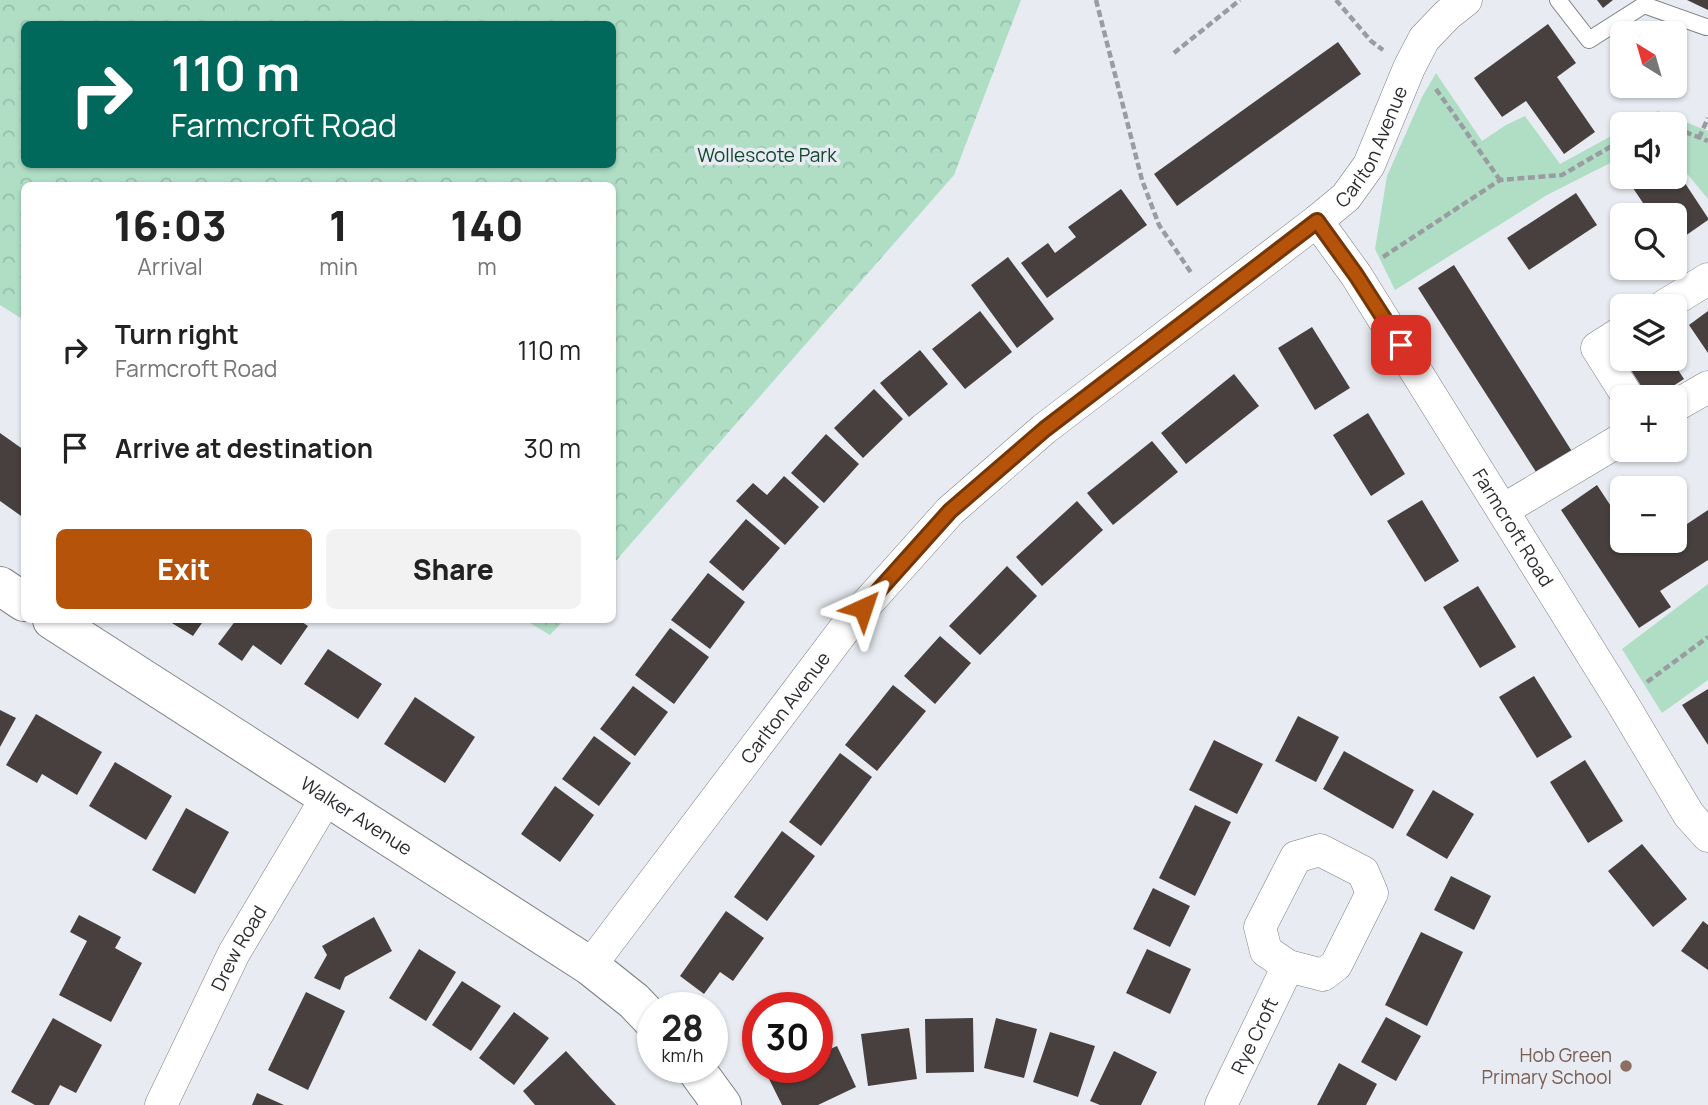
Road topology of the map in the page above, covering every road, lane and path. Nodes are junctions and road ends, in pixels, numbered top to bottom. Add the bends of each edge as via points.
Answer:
1 (1096, 0) edge
2 (1240, 0) edge
3 (1336, 0) edge
4 (1466, 0) edge
5 (1558, 0) edge
6 (1706, 27) dead end
7 (1174, 53) dead end
8 (1411, 63) junction
9 (1708, 118) edge
10 (1687, 133) edge
11 (1699, 138) junction
12 (1708, 141) edge
13 (1610, 147) edge
14 (1500, 180) junction
15 (1317, 221) junction
16 (1356, 275) junction
17 (1708, 279) edge
18 (1684, 294) edge
19 (1210, 302) junction
20 (1610, 340) edge
21 (1610, 369) edge
22 (1708, 387) edge
23 (1687, 399) edge
24 (1610, 446) edge
25 (1503, 510) junction
26 (0, 586) edge
27 (21, 600) edge
28 (57, 623) edge
29 (1708, 637) edge
30 (1621, 701) junction
31 (327, 797) junction
32 (1708, 836) edge
33 (590, 966) junction
34 (1288, 966) dead end
35 (637, 1004) edge
36 (706, 1083) edge
37 (161, 1105) edge
38 (722, 1105) edge
39 (1221, 1105) edge

1 - 19 path via 1142,180 1159,225
2 - 7 path
3 - 8 path via 1371,41
4 - 8 street, Carlton Avenue via 1424,39
5 - 6 lane via 1589,40 1644,5
8 - 14 path
8 - 15 street, Carlton Avenue via 1370,165 1346,197
9 - 11 path
10 - 11 path
11 - 12 path
13 - 14 path via 1562,175
14 - 16 path
15 - 16 street, Farmcroft Road
15 - 19 street, Carlton Avenue
16 - 25 street, Farmcroft Road
17 - 18 street
19 - 33 street, Carlton Avenue via 1045,429 950,511 846,627
20 - 21 street via 1597,348
22 - 23 street
24 - 25 street
25 - 30 street, Farmcroft Road
26 - 27 street
28 - 31 street, Walker Avenue
29 - 30 path
30 - 32 street, Farmcroft Road via 1689,815
31 - 33 street, Walker Avenue
31 - 37 street, Drew Road via 234,953
33 - 35 street, Walker Avenue
34 - 39 street, Rye Croft
36 - 38 street

